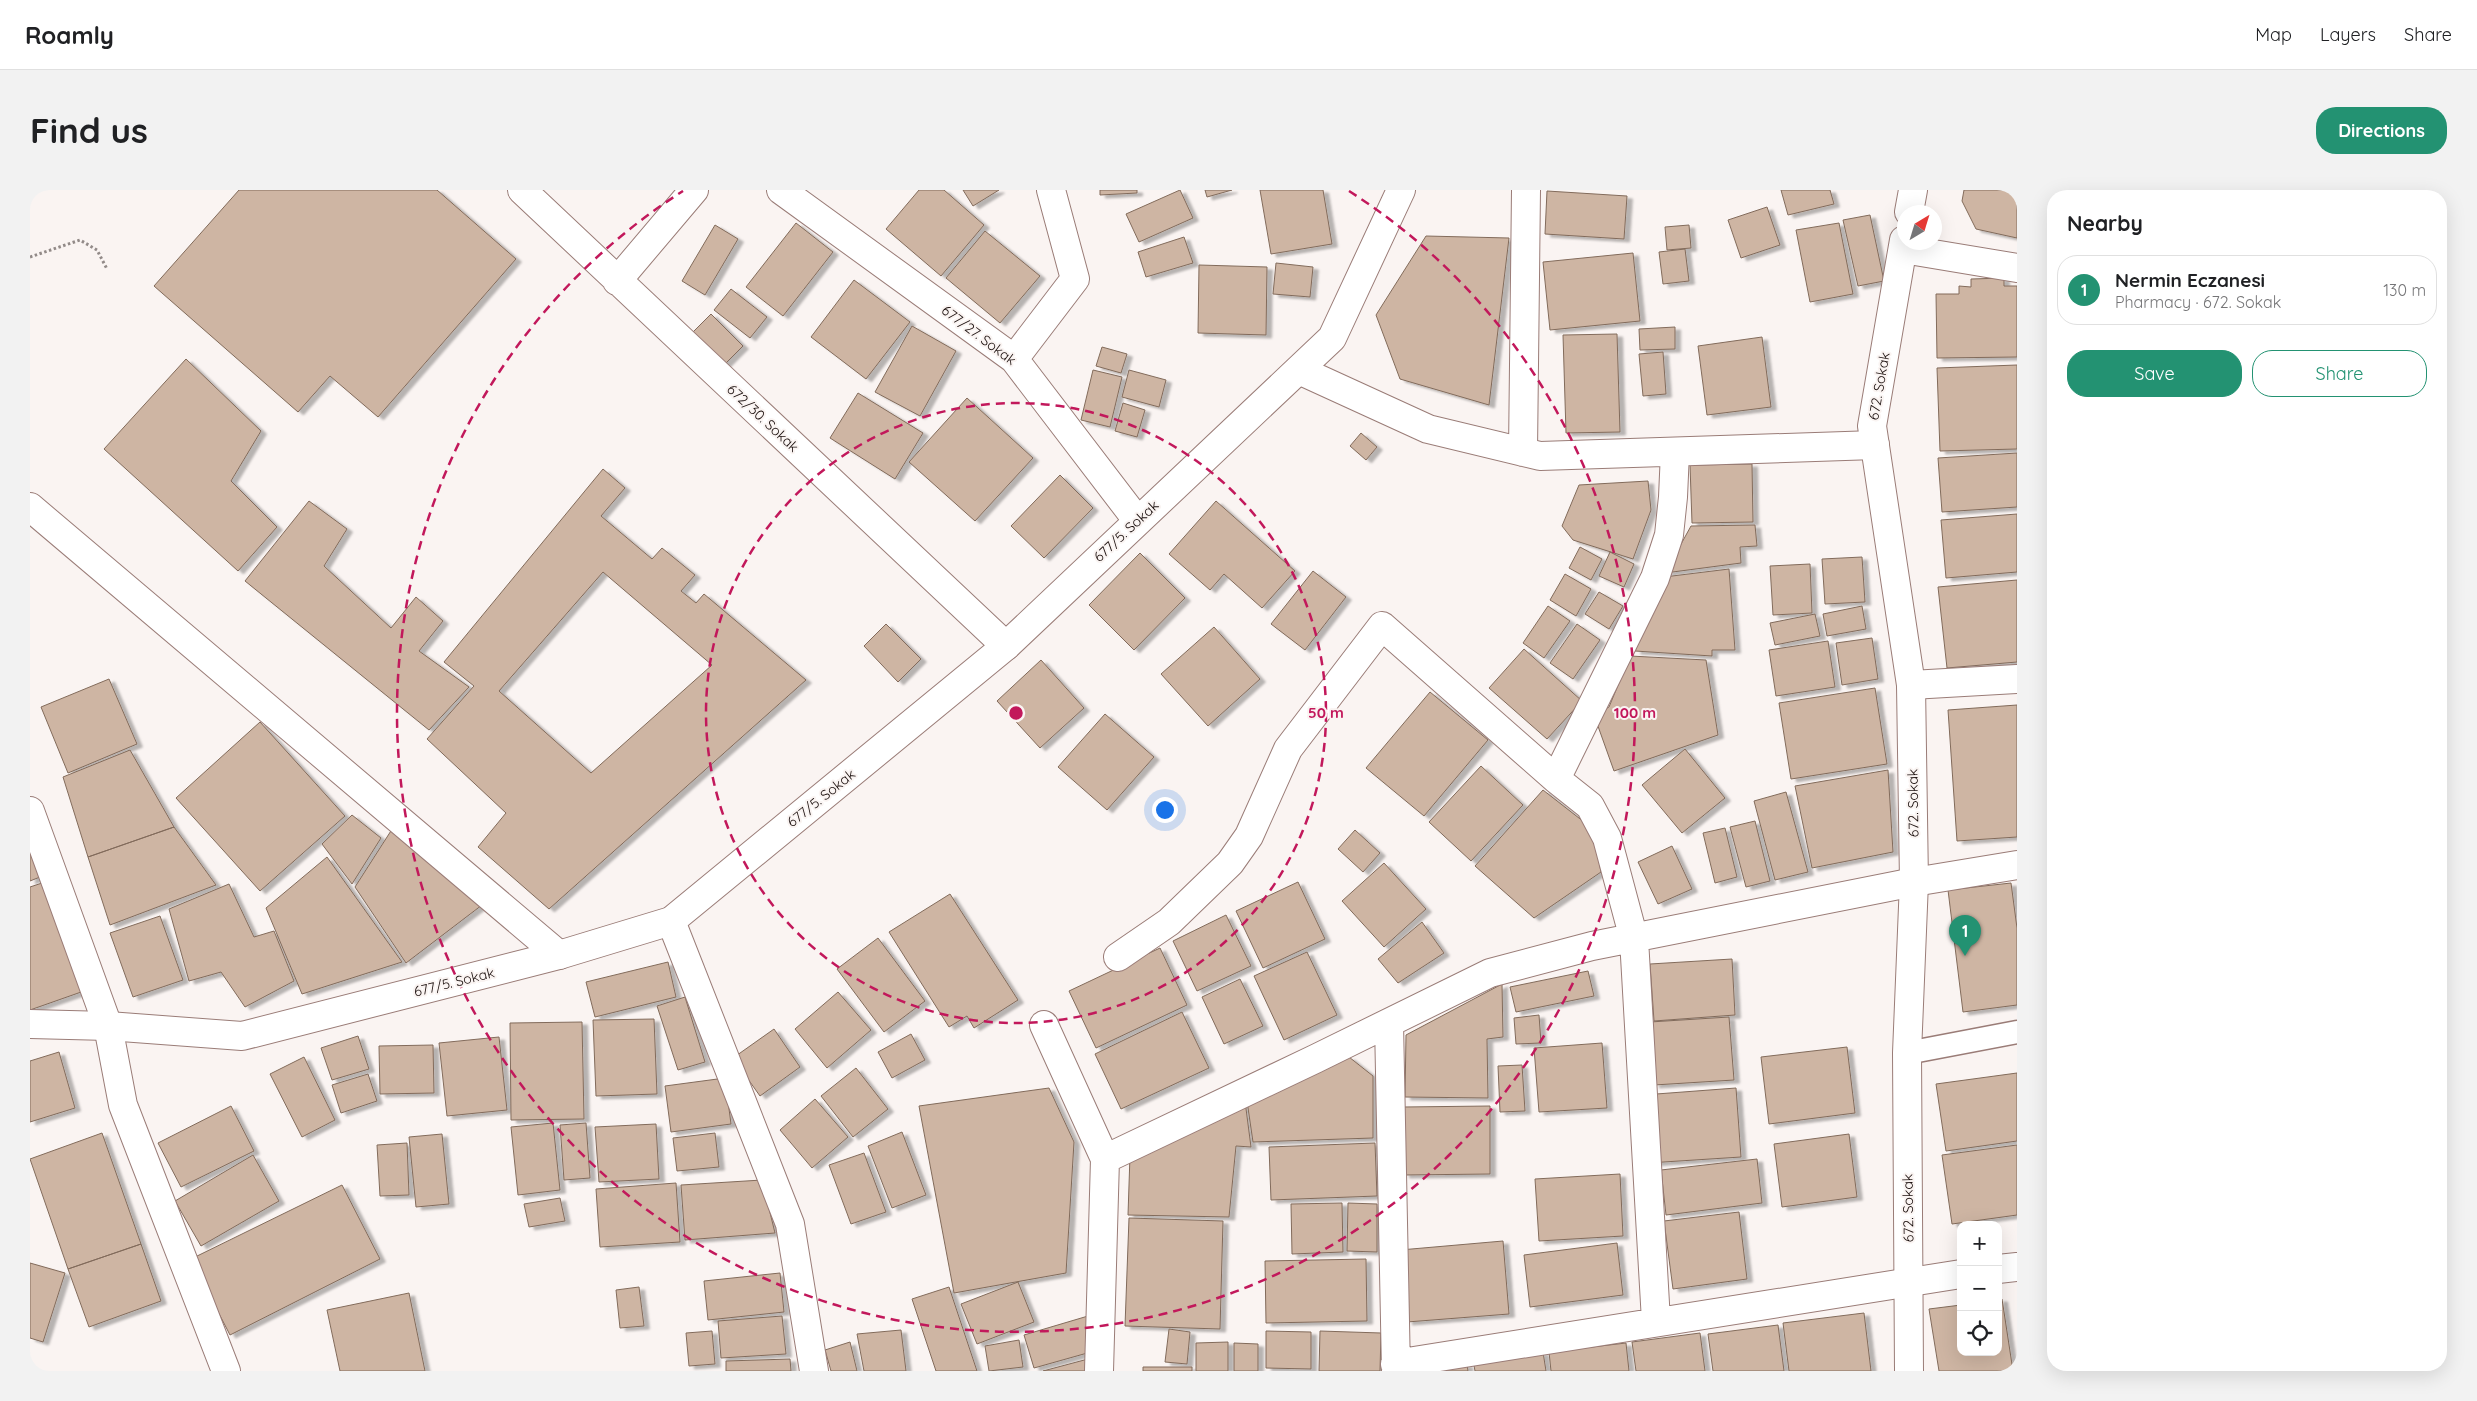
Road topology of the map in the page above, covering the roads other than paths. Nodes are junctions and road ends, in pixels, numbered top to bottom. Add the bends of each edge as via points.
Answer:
1 (522, 190) edge
2 (694, 190) edge
3 (782, 190) edge
4 (1051, 190) edge
5 (1401, 190) edge
6 (1526, 190) edge
7 (1914, 190) edge
8 (1911, 205) edge
9 (1903, 250) edge
10 (1932, 250) edge
11 (2017, 268) edge
12 (617, 281) junction
13 (1014, 359) junction
14 (1299, 370) junction
15 (1875, 445) junction
16 (1523, 452) junction
17 (1675, 452) junction
18 (30, 507) edge
19 (1137, 520) junction
20 (1006, 646) junction
21 (2017, 679) edge
22 (1912, 685) junction
23 (1556, 779) junction
24 (30, 811) edge
25 (2017, 865) edge
26 (1914, 882) junction
27 (671, 921) junction
28 (1634, 939) junction
29 (559, 955) junction
30 (1118, 957) dead end
31 (1389, 1023) junction
32 (30, 1024) edge
33 (1044, 1025) dead end
34 (108, 1026) junction
35 (2017, 1032) edge
36 (1907, 1053) junction
37 (1104, 1159) junction
38 (2017, 1267) edge
39 (2002, 1269) edge
40 (1957, 1275) edge
41 (1909, 1281) junction
42 (1656, 1321) junction
43 (1395, 1367) edge
44 (222, 1370) edge
45 (814, 1371) edge
46 (1098, 1371) edge
47 (1909, 1371) edge

1 - 12 street, 672/30. Sokak
2 - 12 street
3 - 13 street, 677/27. Sokak
4 - 13 street via 1075,280
5 - 14 street, 677/5. Sokak via 1332,338
6 - 16 street
7 - 8 street
9 - 15 street, 672. Sokak via 1872,426
10 - 11 street
12 - 20 street, 672/30. Sokak
13 - 19 street, 677/27. Sokak
14 - 16 street via 1428,428
14 - 19 street, 677/5. Sokak
15 - 17 street
15 - 22 street, 672. Sokak
16 - 17 street via 1540,456
17 - 23 street via 1674,496 1668,535 1655,578
18 - 29 street
19 - 20 street, 677/5. Sokak
20 - 27 street, 677/5. Sokak
21 - 22 street
22 - 26 street, 672. Sokak
23 - 28 street via 1590,806 1607,838
23 - 30 street via 1382,626 1288,749 1249,836 1230,863 1169,922
24 - 34 street
25 - 26 street
26 - 28 street
26 - 36 street, 672. Sokak
27 - 29 street, 677/5. Sokak
27 - 45 street via 790,1224
28 - 31 street via 1592,946 1490,973
28 - 42 street
29 - 34 street, 677/5. Sokak via 242,1036
31 - 37 street
31 - 43 street
32 - 34 street, 677/5. Sokak
33 - 37 street
34 - 44 street via 123,1105
35 - 36 lane
36 - 41 street, 672. Sokak
37 - 46 street
38 - 39 street
40 - 41 street
41 - 42 street
41 - 47 street, 672. Sokak
42 - 43 street

